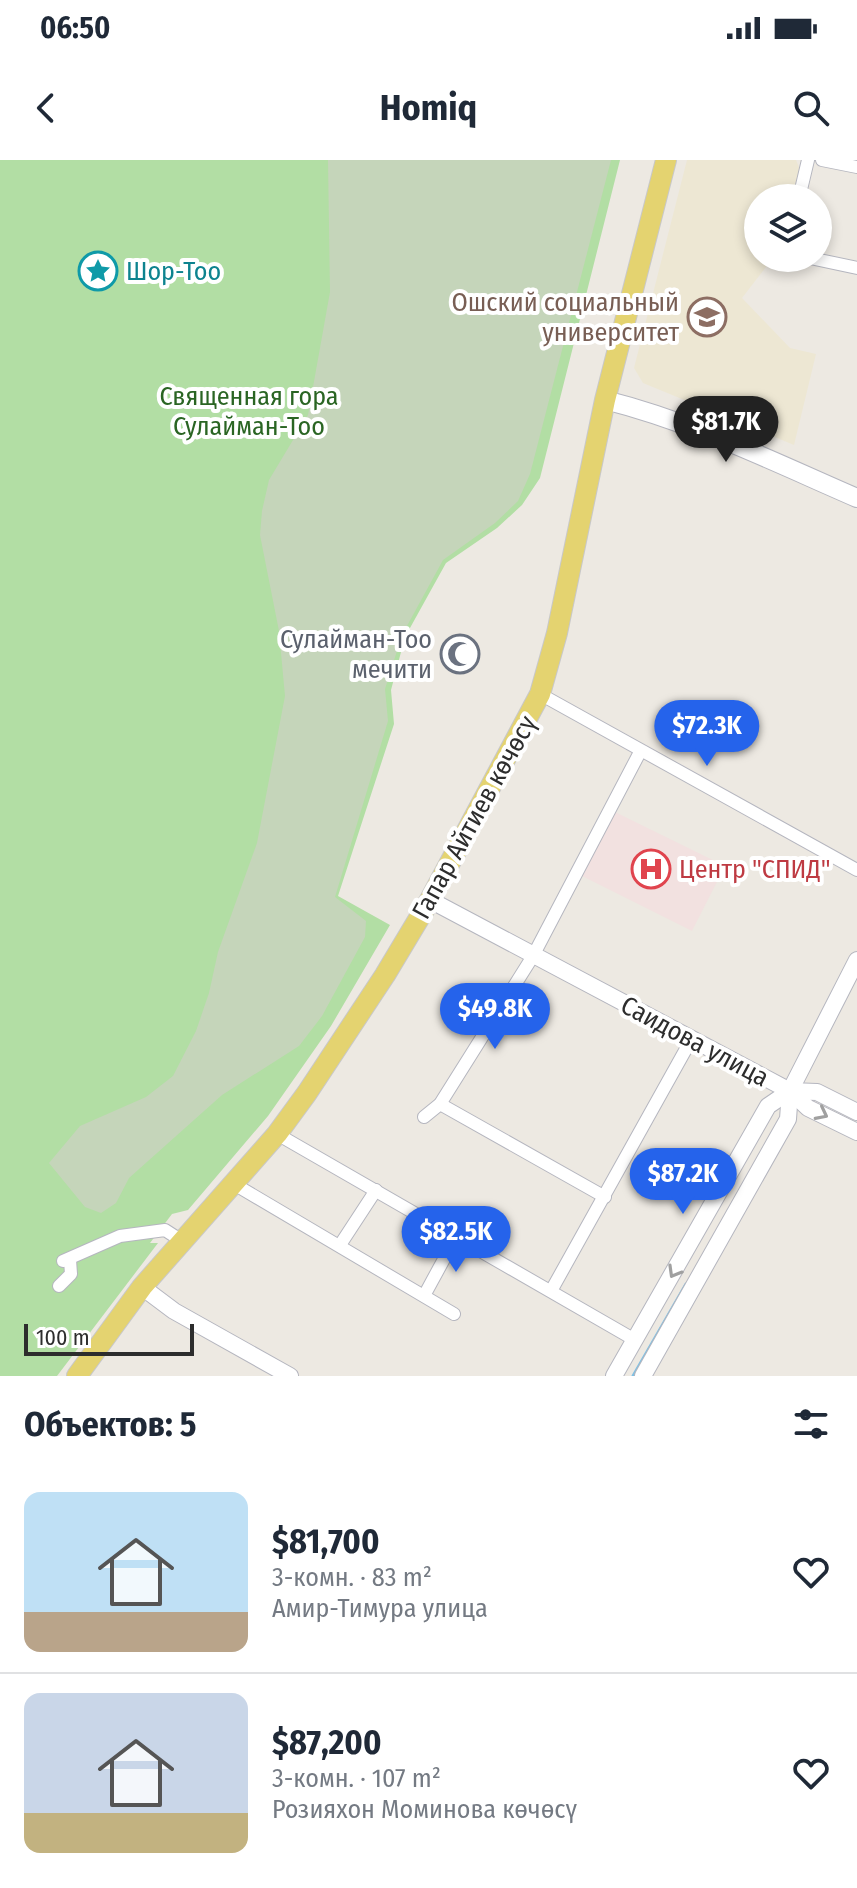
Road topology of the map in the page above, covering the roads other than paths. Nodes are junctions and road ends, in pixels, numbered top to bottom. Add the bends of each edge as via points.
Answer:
1 (666, 160) edge
2 (808, 160) edge
3 (822, 160) edge
4 (857, 167) edge
5 (802, 184) edge
6 (832, 263) edge
7 (857, 268) edge
8 (605, 400) junction
9 (857, 498) edge
10 (540, 694) junction
11 (640, 752) junction
12 (857, 870) edge
13 (430, 900) junction
14 (533, 956) junction
15 (857, 960) edge
16 (691, 1040) junction
17 (790, 1091) junction
18 (440, 1104) junction
19 (857, 1112) edge
20 (424, 1117) dead end
21 (857, 1132) edge
22 (277, 1134) junction
23 (234, 1184) junction
24 (376, 1190) junction
25 (605, 1197) junction
26 (456, 1237) junction
27 (182, 1241) junction
28 (340, 1245) junction
29 (59, 1286) dead end
30 (142, 1287) junction
31 (551, 1291) junction
32 (425, 1294) junction
33 (454, 1314) dead end
34 (635, 1340) junction
35 (77, 1376) edge
36 (290, 1376) edge
37 (614, 1376) edge
38 (643, 1376) edge

1 - 8 main road, Гапар Айтиев көчөсү
2 - 5 street
3 - 4 street
6 - 7 street
8 - 9 main road via 718,437
8 - 10 main road, Гапар Айтиев көчөсү
10 - 11 street
10 - 13 main road, Гапар Айтиев көчөсү
11 - 12 street
11 - 14 street
13 - 14 street, Саидова улица
13 - 22 main road, Гапар Айтиев көчөсү
14 - 16 street, Саидова улица
14 - 18 street
15 - 17 street
16 - 17 street, Саидова улица
16 - 25 street
17 - 19 street, Саидова улица via 817,1092
17 -> 21 street, Саидова улица via 808,1108
17 -> 34 street via 768,1106
17 - 38 street via 788,1119
18 - 20 street
18 - 25 street
22 - 23 main road, Гапар Айтиев көчөсү
22 - 24 street
23 - 27 main road, Гапар Айтиев көчөсү
23 - 28 street
24 - 26 street
24 - 28 street
25 - 31 street
26 - 31 street
26 - 32 street
27 - 29 street via 165,1230 120,1236 67,1260 71,1274
27 - 30 main road, Гапар Айтиев көчөсү
28 - 32 street
30 - 35 main road, Гапар Айтиев көчөсү
30 - 36 street via 174,1311
31 - 34 street
32 - 33 street
34 - 37 street

